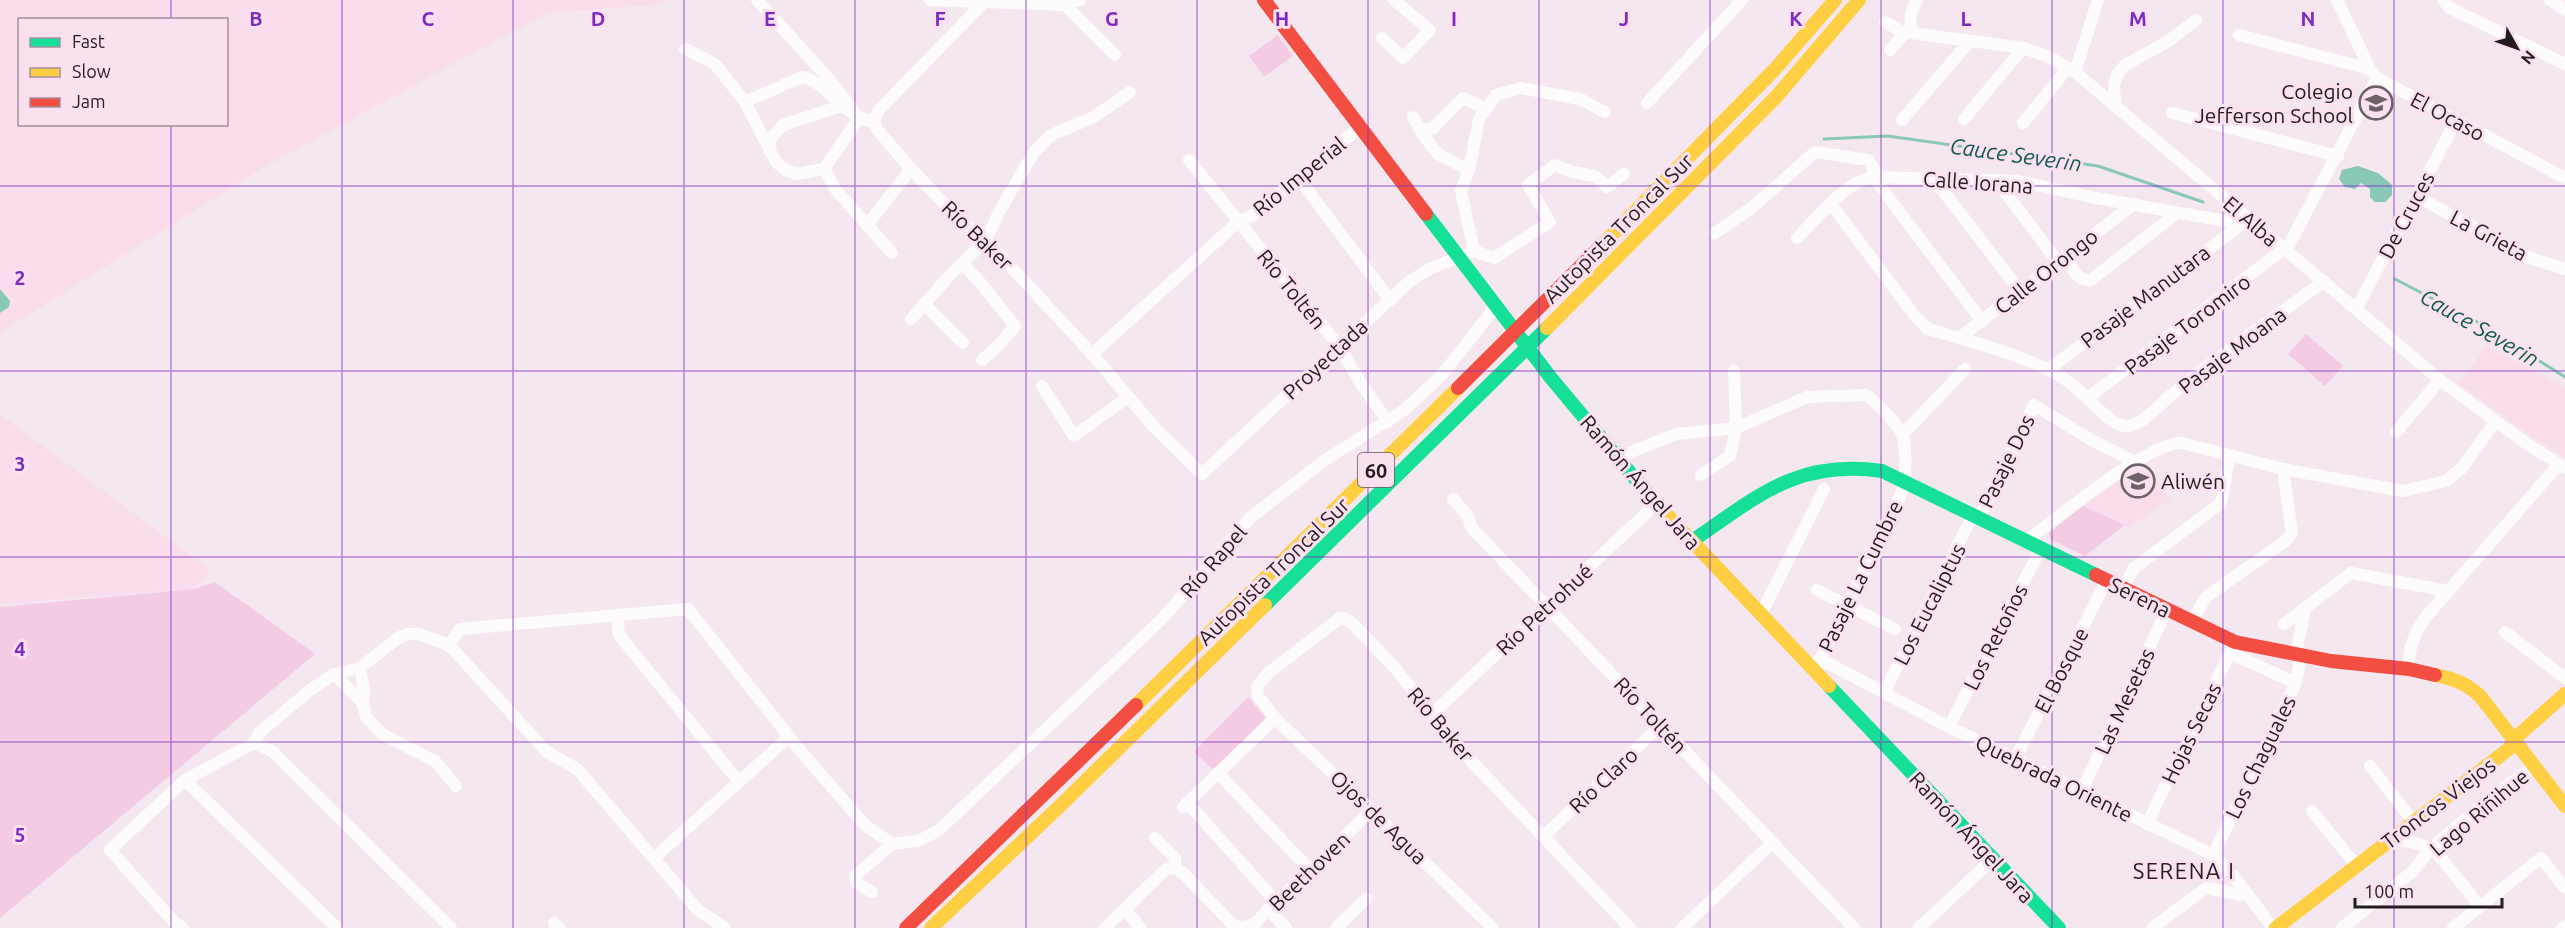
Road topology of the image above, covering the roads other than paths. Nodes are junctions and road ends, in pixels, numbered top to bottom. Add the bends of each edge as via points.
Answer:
1 (757, 0) edge
2 (930, 0) edge
3 (1080, 0) edge
4 (1264, 0) edge
5 (1394, 0) edge
6 (1742, 0) edge
7 (1834, 0) edge
8 (1858, 0) edge
9 (1917, 0) edge
10 (2098, 0) edge
11 (2337, 0) edge
12 (2444, 0) edge
13 (2550, 0) edge
14 (984, 2) junction
15 (1062, 3) edge
16 (2565, 10) edge
17 (2196, 20) dead end
18 (1885, 22) dead end
19 (1909, 33) junction
20 (2239, 35) dead end
21 (1382, 38) dead end
22 (1969, 42) junction
23 (2023, 48) junction
24 (685, 49) dead end
25 (1890, 50) dead end
26 (1115, 55) dead end
27 (2565, 64) edge
28 (2071, 70) junction
29 (2374, 73) junction
30 (1130, 92) dead end
31 (745, 102) junction
32 (1647, 103) dead end
33 (2115, 104) junction
34 (841, 106) junction
35 (1486, 110) junction
36 (1605, 112) dead end
37 (2172, 114) dead end
38 (1413, 117) dead end
39 (859, 118) junction
40 (1964, 119) dead end
41 (1902, 120) dead end
42 (874, 121) junction
43 (2456, 121) junction
44 (2023, 123) dead end
45 (1359, 128) junction
46 (1420, 129) junction
47 (770, 151) junction
48 (2337, 156) junction
49 (1190, 160) dead end
50 (824, 169) junction
51 (911, 170) junction
52 (1469, 171) junction
53 (1624, 174) dead end
54 (1298, 177) junction
55 (1876, 177) junction
56 (1933, 178) junction
57 (2565, 178) edge
58 (1996, 180) junction
59 (2416, 196) junction
60 (1831, 204) junction
61 (2134, 204) junction
62 (2177, 213) junction
63 (1238, 222) junction
64 (2246, 222) junction
65 (867, 225) junction
66 (1715, 233) dead end
67 (1797, 238) dead end
68 (986, 240) junction
69 (2284, 250) junction
70 (1474, 251) junction
71 (892, 253) dead end
72 (1458, 257) junction
73 (2061, 260) junction
74 (962, 264) junction
75 (2565, 269) edge
76 (2324, 281) junction
77 (2020, 291) junction
78 (1390, 300) junction
79 (924, 304) junction
80 (2356, 309) junction
81 (1499, 310) junction
82 (911, 319) dead end
83 (1982, 321) junction
84 (1959, 338) junction
85 (963, 343) dead end
86 (1339, 346) junction
87 (1092, 354) junction
88 (982, 360) dead end
89 (1965, 369) dead end
90 (2049, 369) junction
91 (1734, 371) dead end
92 (2440, 380) junction
93 (1042, 386) dead end
94 (1128, 397) junction
95 (2089, 397) junction
96 (1388, 422) junction
97 (2495, 422) junction
98 (1736, 428) junction
99 (2396, 432) dead end
100 (1903, 434) junction
101 (2230, 454) junction
102 (1618, 457) junction
103 (2135, 462) junction
104 (2562, 466) edge
105 (2283, 469) junction
106 (1202, 474) joint
107 (1701, 475) dead end
108 (1905, 481) junction
109 (1824, 489) dead end
110 (1453, 499) dead end
111 (1656, 504) junction
112 (1976, 516) junction
113 (1692, 541) junction
114 (2026, 541) junction
115 (2041, 548) junction
116 (2107, 580) junction
117 (2122, 588) junction
118 (1817, 590) dead end
119 (2448, 591) junction
120 (1845, 605) junction
121 (1548, 606) junction
122 (2305, 608) junction
123 (2167, 610) junction
124 (617, 615) junction
125 (1761, 615) junction
126 (2191, 622) junction
127 (2284, 624) dead end
128 (1895, 630) dead end
129 (2505, 632) dead end
130 (449, 645) junction
131 (2233, 648) junction
132 (2299, 655) junction
133 (360, 668) junction
134 (1812, 668) junction
135 (2409, 669) junction
136 (334, 674) junction
137 (2565, 678) edge
138 (2296, 682) junction
139 (1884, 693) junction
140 (2565, 694) edge
141 (363, 703) junction
142 (1265, 706) joint
143 (1431, 715) junction
144 (1275, 718) junction
145 (1661, 725) junction
146 (1949, 727) junction
147 (789, 737) junction
148 (2513, 740) junction
149 (254, 742) junction
150 (2015, 759) junction
151 (2370, 766) dead end
152 (2534, 766) junction
153 (1218, 773) junction
154 (185, 780) junction
155 (739, 782) junction
156 (456, 786) dead end
157 (2081, 792) junction
158 (2565, 806) edge
159 (1372, 810) junction
160 (2312, 811) dead end
161 (2413, 821) junction
162 (2147, 824) junction
163 (1544, 836) junction
164 (1155, 838) dead end
165 (2391, 838) junction
166 (1772, 843) junction
167 (892, 844) junction
168 (2432, 847) junction
169 (2213, 855) junction
170 (654, 858) junction
171 (1993, 859) junction
172 (2356, 865) junction
173 (1175, 868) junction
174 (1309, 869) junction
175 (2565, 888) edge
176 (872, 892) dead end
177 (2248, 896) junction
178 (1366, 899) dead end
179 (1272, 905) junction
180 (2480, 906) junction
181 (1124, 909) junction
182 (183, 928) edge
183 (337, 928) edge
184 (451, 928) edge
185 (725, 928) edge
186 (906, 928) edge
187 (931, 928) edge
188 (1105, 928) edge
189 (1142, 928) edge
190 (1243, 928) edge
191 (1286, 928) edge
192 (1336, 928) edge
193 (1492, 928) edge
194 (1630, 928) edge
195 (1682, 928) edge
196 (1854, 928) edge
197 (1920, 928) edge
198 (2059, 928) edge
199 (2152, 928) edge
200 (2274, 928) edge
201 (2342, 928) edge
202 (2453, 928) edge

1 - 39 street
2 - 14 street
3 - 15 street
4 - 45 main road, Ramón Ángel Jara
5 - 21 street via 1430,30 1403,58
6 - 32 street
7 - 186 main road, Autopista Troncal Sur / 60 via 1776,68 1495,352
8 - 187 main road, Autopista Troncal Sur / 60 via 1776,97 1549,326
9 - 19 street via 1911,11
10 - 28 street
11 - 29 street
12 - 27 street via 2457,12
13 - 16 street
14 - 15 street
14 - 42 street via 878,111
15 - 26 street
17 - 33 street via 2167,42 2125,65 2114,85
18 - 19 street, El Alba
19 - 22 street, El Alba
19 - 25 street
20 - 29 street, El Ocaso
22 - 23 street, El Alba
22 - 41 street
23 - 28 street, El Alba
23 - 40 street
24 - 31 street via 715,64
28 - 33 street, El Alba
28 - 44 street
29 - 43 street, El Ocaso
29 - 48 street, Pasaje Toromiro
30 - 68 street via 1092,118 1051,135 1034,152
31 - 34 street via 802,77 819,84
31 - 47 street
33 - 64 street, El Alba
34 - 39 street
34 - 47 street via 783,125 770,139
35 - 36 street via 1496,95 1521,88 1580,99
35 - 46 street via 1463,98 1432,129
35 - 52 street via 1479,118
37 - 48 street
38 - 46 street
39 - 42 street
39 - 50 street
42 - 51 street, Río Baker
43 - 57 street, El Ocaso
43 - 59 street, De Cruces
45 - 54 street, Río Imperial
45 - 72 main road, Ramón Ángel Jara
46 - 52 street via 1438,154
47 - 50 street via 785,171 796,174
48 - 69 street, Pasaje Toromiro
49 - 63 street, Río Toltén
50 - 65 street via 836,190
51 - 65 street
51 - 68 street, Río Baker via 962,222
52 - 70 street via 1461,191
53 - 70 street via 1607,187 1595,176 1555,165 1528,185 1550,222 1494,258
54 - 63 street, Río Imperial via 1253,215
54 - 78 street
55 - 56 street, Calle Iorana
55 - 60 street, Calle Iorana via 1863,178
55 - 66 street via 1868,160 1815,152 1750,209
55 - 83 street
56 - 58 street, Calle Iorana
56 - 77 street
58 - 61 street, Calle Iorana
58 - 73 street
59 - 75 street, La Grieta via 2530,258
59 - 80 street, De Cruces
60 - 67 street, Calle Iorana
60 - 84 street via 1921,323
61 - 62 street, Calle Iorana
61 - 73 street, Calle Orongo
62 - 64 street, Calle Iorana
62 - 73 street via 2091,280 2079,278
63 - 86 street, Río Toltén
63 - 87 street
64 - 69 street, El Alba
64 - 90 street, Pasaje Manutara
65 - 71 street
68 - 74 street
68 - 87 street, Río Baker
69 - 76 street, El Alba
69 - 95 street, Pasaje Toromiro
70 - 72 street, Proyectada
72 - 78 street, Proyectada via 1410,281
72 - 81 main road, Ramón Ángel Jara
73 - 77 street, Calle Orongo
74 - 79 street
74 - 88 street via 1015,326
76 - 80 street, El Alba
76 - 95 street, Pasaje Moana via 2131,426 2110,422
77 - 83 street, Calle Orongo
78 - 86 street, Proyectada
79 - 82 street
79 - 85 street
80 - 92 street, El Alba
81 - 96 street, Río Rapel via 1442,375
81 - 102 main road, Ramón Ángel Jara
83 - 84 street, Calle Orongo
84 - 90 street
86 - 96 street, Río Toltén
86 - 106 street, Proyectada
87 - 94 street, Río Baker
89 - 100 street
90 - 95 street
91 - 98 street
92 - 97 street, El Alba
92 - 99 street
93 - 94 street via 1074,436
94 - 106 street, Río Baker
96 - 167 street, Río Rapel via 1325,460 1251,517 1162,619 938,831 918,841
97 - 104 street, El Alba
97 - 105 street via 2462,468 2446,481 2420,489 2383,489
98 - 100 street via 1807,397 1866,395
98 - 102 street via 1676,434
98 - 107 street via 1730,456
100 - 108 street
101 - 103 street via 2172,442
101 - 105 street
101 - 117 street via 2222,503 2134,568
102 - 111 main road, Ramón Ángel Jara
103 - 112 street, Pasaje Dos via 2034,405
103 - 114 street
104 - 119 street
105 - 126 street via 2292,534 2205,597
108 - 112 main road, Serena
108 - 113 main road, Serena via 1858,466 1810,471 1776,486
108 - 120 street, Pasaje La Cumbre
109 - 125 street
110 - 121 street, Río Toltén via 1468,516 1471,527
111 - 113 main road, Ramón Ángel Jara
111 - 121 street, Río Petrohué
112 - 114 main road, Serena
112 - 139 street, Los Eucaliptus
113 - 125 main road, Ramón Ángel Jara
114 - 115 main road, Serena
115 - 116 main road, Serena
115 - 146 street, Los Retoños
116 - 117 main road, Serena
116 - 150 street, El Bosque
117 - 123 main road, Serena
118 - 120 street
119 - 122 street via 2351,573
119 - 135 street via 2415,633 2408,654
120 - 128 street
120 - 134 street, Pasaje La Cumbre via 1822,656
121 - 143 street, Río Petrohué
121 - 145 street, Río Toltén
122 - 127 street
122 - 132 street, Los Chaguales
123 - 126 main road, Serena
123 - 157 street, Las Mesetas
124 - 130 street via 460,629
124 - 147 street via 688,609
124 - 155 street via 619,635
125 - 134 main road, Ramón Ángel Jara
126 - 131 main road, Serena
129 - 137 street
130 - 133 street via 419,634 407,634
130 - 170 street via 547,752 577,770
131 - 132 main road, Serena
131 - 138 street, Serena
131 - 162 street, Hojas Secas
132 - 135 main road, Serena
132 - 138 street, Los Chaguales
133 - 136 street
133 - 141 street
134 - 139 street, Quebrada Oriente via 1826,662
134 - 171 main road, Ramón Ángel Jara
135 - 148 main road, Serena via 2468,685
136 - 141 street
136 - 149 street via 259,733
138 - 169 street, Los Chaguales
139 - 146 street, Quebrada Oriente
140 - 148 main road, Troncos Viejos
141 - 156 street via 366,717 382,734 435,761
142 - 143 street, Río Baker via 1258,696 1261,680 1340,618 1353,624 1395,668
142 - 144 street, Ojos de Agua
143 - 163 street, Río Baker
144 - 153 street
144 - 159 street, Ojos de Agua
145 - 163 street, Río Claro
145 - 166 street, Río Toltén
146 - 150 street, Quebrada Oriente
147 - 155 street
147 - 167 street via 865,825
148 - 152 main road, Serena
148 - 161 main road, Troncos Viejos via 2510,748
149 - 154 street
149 - 184 street via 272,751
150 - 157 street, Quebrada Oriente
151 - 161 street
152 - 158 main road, Serena
152 - 168 street, Lago Riñihue
153 - 174 street
153 - 179 street via 1185,806
154 - 182 street via 110,850
154 - 183 street
155 - 170 street
157 - 162 street, Quebrada Oriente
159 - 174 street, Beethoven
159 - 193 street, Ojos de Agua
160 - 172 street
161 - 165 main road, Troncos Viejos
162 - 169 street, Quebrada Oriente
163 - 194 street, Río Baker
164 - 173 street via 1175,858
165 - 168 street
165 - 172 main road, Troncos Viejos
166 - 195 street
166 - 196 street, Río Toltén
167 - 176 street via 855,876 856,883
168 - 180 street
168 - 201 street, Lago Riñihue via 2412,872
169 - 177 street, Quebrada Oriente
170 - 185 street via 697,909
171 - 197 street
171 - 198 main road, Ramón Ángel Jara
172 - 200 main road, Troncos Viejos
173 - 181 street via 1166,869
173 - 190 street via 1234,926
174 - 179 street, Beethoven
175 - 180 street via 2541,858
177 - 199 street via 2206,888
177 - 200 street, Quebrada Oriente
178 - 192 street
179 - 190 street, Beethoven via 1254,924
179 - 191 street
180 - 202 street
181 - 188 street
181 - 189 street

